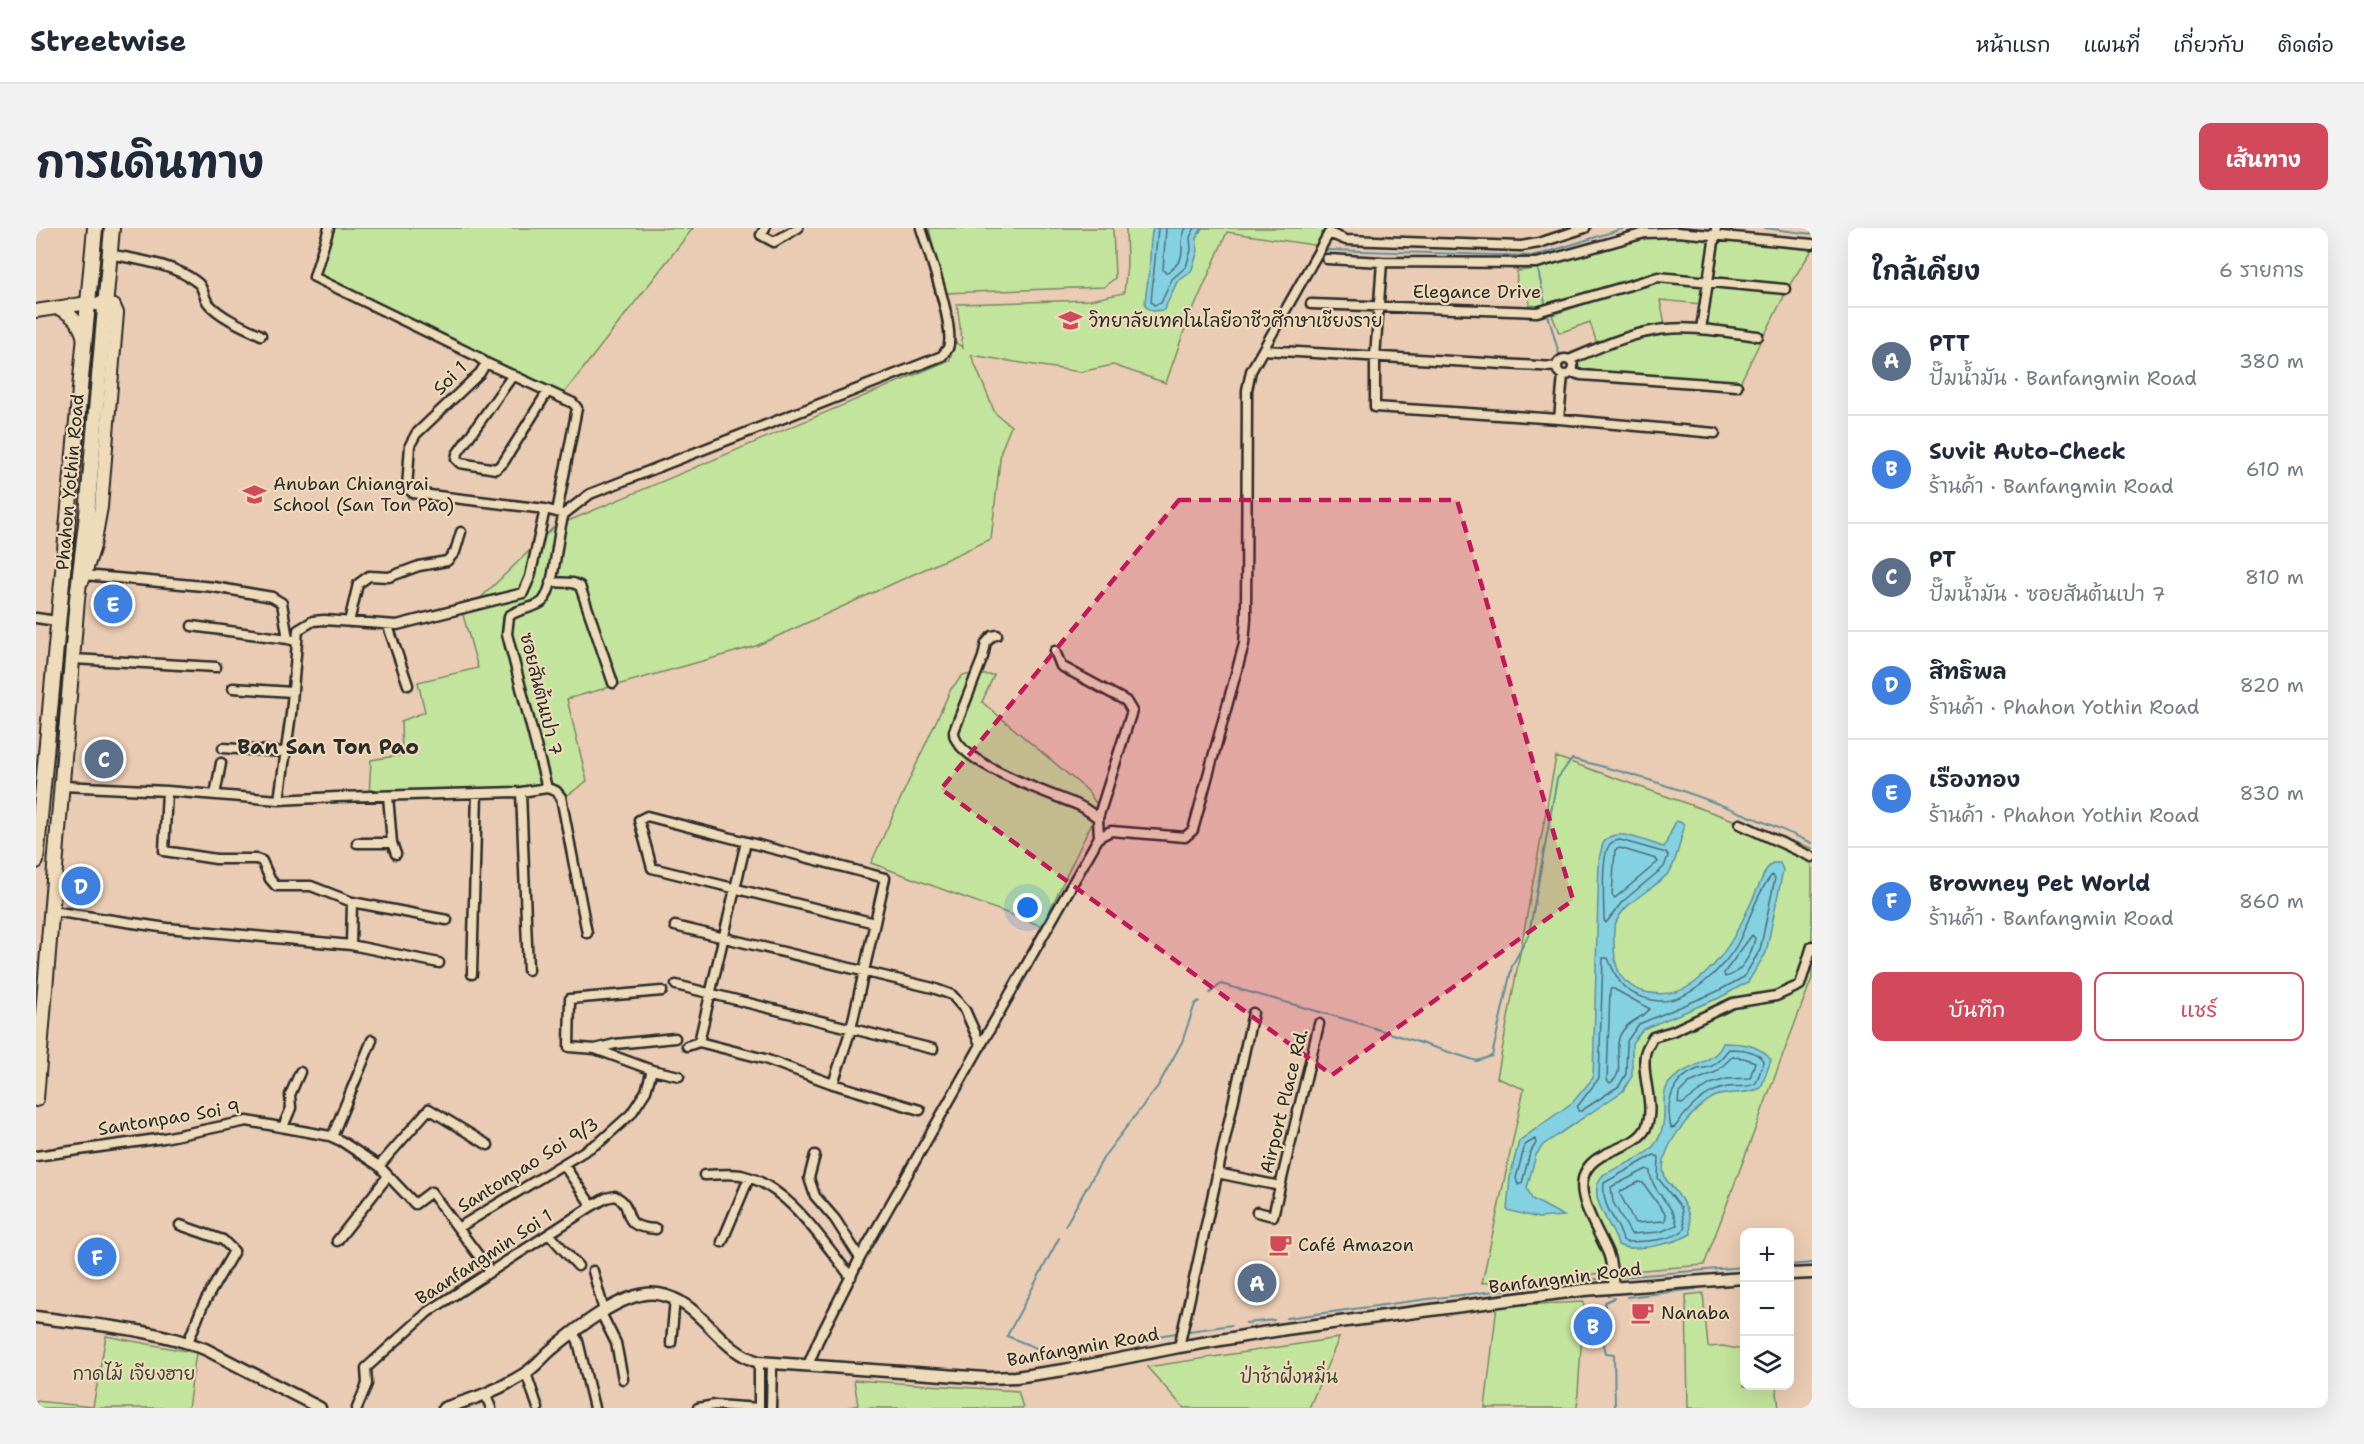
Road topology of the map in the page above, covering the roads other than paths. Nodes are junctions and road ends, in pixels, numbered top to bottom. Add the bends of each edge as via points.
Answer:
1 (95, 228) edge
2 (112, 228) edge
3 (329, 228) edge
4 (765, 228) edge
5 (798, 228) edge
6 (921, 228) edge
7 (1585, 228) edge
8 (1716, 231) edge
9 (1812, 244) edge
10 (109, 254) junction
11 (1327, 259) dead end
12 (1382, 262) junction
13 (90, 281) junction
14 (1710, 282) junction
15 (1785, 289) dead end
16 (88, 303) junction
17 (105, 304) junction
18 (1311, 304) dead end
19 (58, 308) junction
20 (1379, 308) junction
21 (36, 311) edge
22 (1701, 329) junction
23 (261, 335) dead end
24 (1758, 336) dead end
25 (84, 340) junction
26 (1263, 350) junction
27 (1376, 357) junction
28 (1569, 360) junction
29 (486, 363) junction
30 (1556, 367) junction
31 (1567, 374) junction
32 (513, 375) junction
33 (1737, 386) dead end
34 (548, 391) junction
35 (1559, 419) junction
36 (1715, 433) dead end
37 (545, 509) junction
38 (561, 513) junction
39 (461, 532) dead end
40 (84, 575) junction
41 (550, 582) junction
42 (77, 599) junction
43 (36, 618) edge
44 (57, 621) junction
45 (349, 622) junction
46 (192, 626) dead end
47 (388, 626) junction
48 (997, 635) dead end
49 (292, 640) junction
50 (1055, 651) dead end
51 (73, 659) junction
52 (216, 667) dead end
53 (613, 682) dead end
54 (408, 686) dead end
55 (233, 688) dead end
56 (292, 692) junction
57 (223, 748) dead end
58 (284, 752) junction
59 (220, 762) dead end
60 (63, 786) junction
61 (547, 788) junction
62 (167, 791) junction
63 (521, 792) junction
64 (477, 793) junction
65 (215, 795) junction
66 (388, 796) junction
67 (279, 800) junction
68 (1098, 818) junction
69 (1740, 824) dead end
70 (1099, 837) junction
71 (746, 842) junction
72 (357, 843) dead end
73 (392, 843) junction
74 (36, 852) edge
75 (396, 854) dead end
76 (1812, 857) edge
77 (735, 889) junction
78 (352, 902) junction
79 (52, 911) junction
80 (447, 920) dead end
81 (875, 923) junction
82 (675, 926) dead end
83 (587, 933) dead end
84 (724, 938) junction
85 (351, 945) junction
86 (1812, 946) edge
87 (439, 963) dead end
88 (528, 970) dead end
89 (863, 973) junction
90 (472, 974) dead end
91 (676, 985) dead end
92 (662, 991) dead end
93 (711, 994) junction
94 (1253, 1013) dead end
95 (1320, 1024) dead end
96 (851, 1029) junction
97 (675, 1038) dead end
98 (372, 1040) dead end
99 (699, 1042) junction
100 (687, 1046) dead end
101 (981, 1046) junction
102 (595, 1049) junction
103 (933, 1049) dead end
104 (652, 1070) junction
105 (300, 1072) dead end
106 (679, 1076) dead end
107 (833, 1084) junction
108 (36, 1099) edge
109 (921, 1110) dead end
110 (283, 1127) junction
111 (332, 1137) junction
112 (488, 1145) dead end
113 (815, 1155) dead end
114 (36, 1156) edge
115 (564, 1164) junction
116 (380, 1166) junction
117 (1217, 1173) junction
118 (704, 1175) dead end
119 (388, 1176) junction
120 (749, 1178) junction
121 (1280, 1186) junction
122 (592, 1206) junction
123 (1257, 1212) dead end
124 (180, 1226) dead end
125 (458, 1228) junction
126 (656, 1229) dead end
127 (550, 1234) junction
128 (337, 1240) dead end
129 (722, 1242) dead end
130 (861, 1258) junction
131 (578, 1266) dead end
132 (490, 1271) junction
133 (593, 1271) dead end
134 (1812, 1273) edge
135 (1794, 1274) edge
136 (851, 1277) junction
137 (1740, 1278) edge
138 (1614, 1287) junction
139 (675, 1299) junction
140 (603, 1312) junction
141 (36, 1317) edge
142 (573, 1333) junction
143 (188, 1342) junction
144 (671, 1343) dead end
145 (1179, 1347) junction
146 (759, 1362) junction
147 (772, 1363) junction
148 (808, 1365) junction
149 (526, 1373) junction
150 (622, 1379) dead end
151 (486, 1396) junction
152 (320, 1408) edge
153 (357, 1408) edge
154 (444, 1408) edge
155 (491, 1408) edge
156 (538, 1408) edge
157 (594, 1408) edge
158 (698, 1408) edge
159 (759, 1408) edge
160 (771, 1408) edge

1 - 13 main road, Phahon Yothin Road
2 - 10 main road, Phahon Yothin Road
3 - 29 street, Soi 1 via 314,276
4 - 5 street via 761,235 774,242
6 - 38 street via 950,336 942,356 590,494
7 - 26 street via 1521,246 1346,240 1329,233
8 - 9 street, Elegance Drive
8 - 12 street, Elegance Drive via 1645,233 1537,263
8 - 14 street
10 - 17 main road, Phahon Yothin Road
10 - 23 street via 181,273 200,284 207,303 214,309
11 - 12 street, Elegance Drive
12 - 20 street
13 - 16 main road, Phahon Yothin Road
13 - 19 main road via 76,300
14 - 15 street, Elegance Drive
14 - 20 street, Elegance Drive via 1658,277 1537,312
14 - 22 street
16 - 17 main road
16 - 19 main road
16 - 25 main road, Phahon Yothin Road
17 - 40 main road via 114,306 118,322 101,507
17 - 42 main road, Phahon Yothin Road
18 - 20 street, Elegance Drive
19 - 21 main road
19 - 25 main road via 75,318
20 - 27 street
22 - 24 street
22 - 28 street via 1652,330
25 - 44 main road, Phahon Yothin Road
26 - 27 street
26 - 70 street via 1251,371 1247,390 1244,644 1193,830 1185,837 1111,831
27 - 30 street
27 - 35 street via 1375,407
28 - 30 street via 1562,359
28 - 31 street via 1573,365
29 - 32 street
29 - 37 street, Soi 1 via 416,434 410,445 407,488 413,493
30 - 31 street via 1558,373
31 - 33 street
31 - 35 street
32 - 34 street
32 - 34 street via 457,454 460,463 496,469
34 - 38 street, ซอยสันต้นเปา 7 via 573,403 577,411
35 - 36 street
37 - 38 street, Soi 1
37 - 47 street via 523,593
38 - 41 street, ซอยสันต้นเปา 7
39 - 45 street via 455,552 447,561 389,577 363,579 358,584
40 - 42 main road
40 - 49 street via 214,587 272,597 282,603
41 - 53 street via 580,586
41 - 61 street, ซอยสันต้นเปา 7 via 544,600 509,616 507,634
42 - 51 main road, Phahon Yothin Road
43 - 44 street
44 - 74 main road, Phahon Yothin Road
45 - 47 street
45 - 49 street via 313,621 298,630
46 - 49 street
47 - 54 street
48 - 68 street via 986,643 954,731 957,744 994,770
49 - 56 street
50 - 68 street via 1061,666 1126,701 1132,711
51 - 52 street
51 - 60 main road, Phahon Yothin Road
55 - 56 street
56 - 58 street
57 - 58 street
58 - 67 street
59 - 65 street
60 - 62 street
60 - 79 main road, Phahon Yothin Road
61 - 63 street
61 - 83 street via 561,796
62 - 65 street
62 - 78 street via 164,851 216,859 256,859 262,861 276,886 311,886
63 - 64 street
63 - 88 street
64 - 66 street
64 - 90 street
65 - 67 street
66 - 67 street
66 - 73 street
68 - 70 street
69 - 76 street
70 - 101 street
71 - 77 street
71 - 77 street via 647,816 639,820 652,868
71 - 81 street via 885,878
72 - 73 street
73 - 75 street
77 - 81 street
77 - 84 street
78 - 80 street
78 - 85 street
79 - 85 street via 167,928
79 - 108 main road, Phahon Yothin Road
81 - 89 street
82 - 84 street
84 - 89 street
84 - 93 street
85 - 87 street
86 - 138 street via 1800,986 1776,996 1733,1003 1653,1037 1645,1054 1649,1112 1645,1129 1630,1142 1597,1158 1584,1172 1581,1189 1587,1212 1608,1254
89 - 96 street
89 - 101 street via 952,995 965,1010
91 - 93 street
92 - 102 street via 570,999 569,1047
93 - 96 street
93 - 99 street
94 - 117 street
95 - 121 street, Airport Place Rd.
96 - 103 street
96 - 107 street
97 - 102 street
98 - 111 street
99 - 100 street
99 - 107 street via 765,1059
101 - 130 street
102 - 104 street
104 - 106 street
104 - 115 street, Santonpao Soi 9/3 via 646,1091 631,1114 600,1141
105 - 110 street
107 - 109 street
110 - 111 street, Santonpao Soi 9
110 - 114 street, Santonpao Soi 9 via 239,1122 164,1138
111 - 116 street, Santonpao Soi 9
112 - 116 street via 429,1109
113 - 130 street via 809,1178 815,1196 836,1219
115 - 122 street
115 - 125 street, Santonpao Soi 9/3
116 - 119 street, Santonpao Soi 9
117 - 121 street, Airport Place Rd.
117 - 145 street
118 - 120 street via 735,1174
119 - 125 street, Santonpao Soi 9 via 415,1204 431,1192
119 - 128 street
120 - 129 street
120 - 136 street via 790,1203
121 - 123 street, Airport Place Rd. via 1273,1216
122 - 126 street, Baanfangmin Soi 1 via 615,1196 622,1201 632,1224
122 - 127 street, Baanfangmin Soi 1
124 - 143 street via 223,1240 234,1251 203,1305
125 - 132 street, Santonpao Soi 9
127 - 131 street
127 - 132 street, Baanfangmin Soi 1
130 - 136 street
132 - 153 street, Baanfangmin Soi 1 via 428,1312 366,1368 368,1380
133 - 140 street
134 - 135 street
136 - 148 street
137 - 138 street, Banfangmin Road
138 - 145 street, Banfangmin Road via 1286,1329
139 - 140 street, Banfangmin Road via 644,1294
139 - 144 street
139 - 146 street, Banfangmin Road via 733,1350
140 - 142 street, Banfangmin Road
140 - 150 street via 615,1343
141 - 143 street
142 - 149 street, Banfangmin Road
142 - 157 street
143 - 152 street
145 - 148 street, Banfangmin Road via 1016,1377
146 - 147 street, Banfangmin Road
146 - 159 street
147 - 148 street, Banfangmin Road
147 - 160 street
149 - 151 street, Banfangmin Road
149 - 156 street
151 - 154 street, Banfangmin Road
151 - 155 street
158 - 159 street

